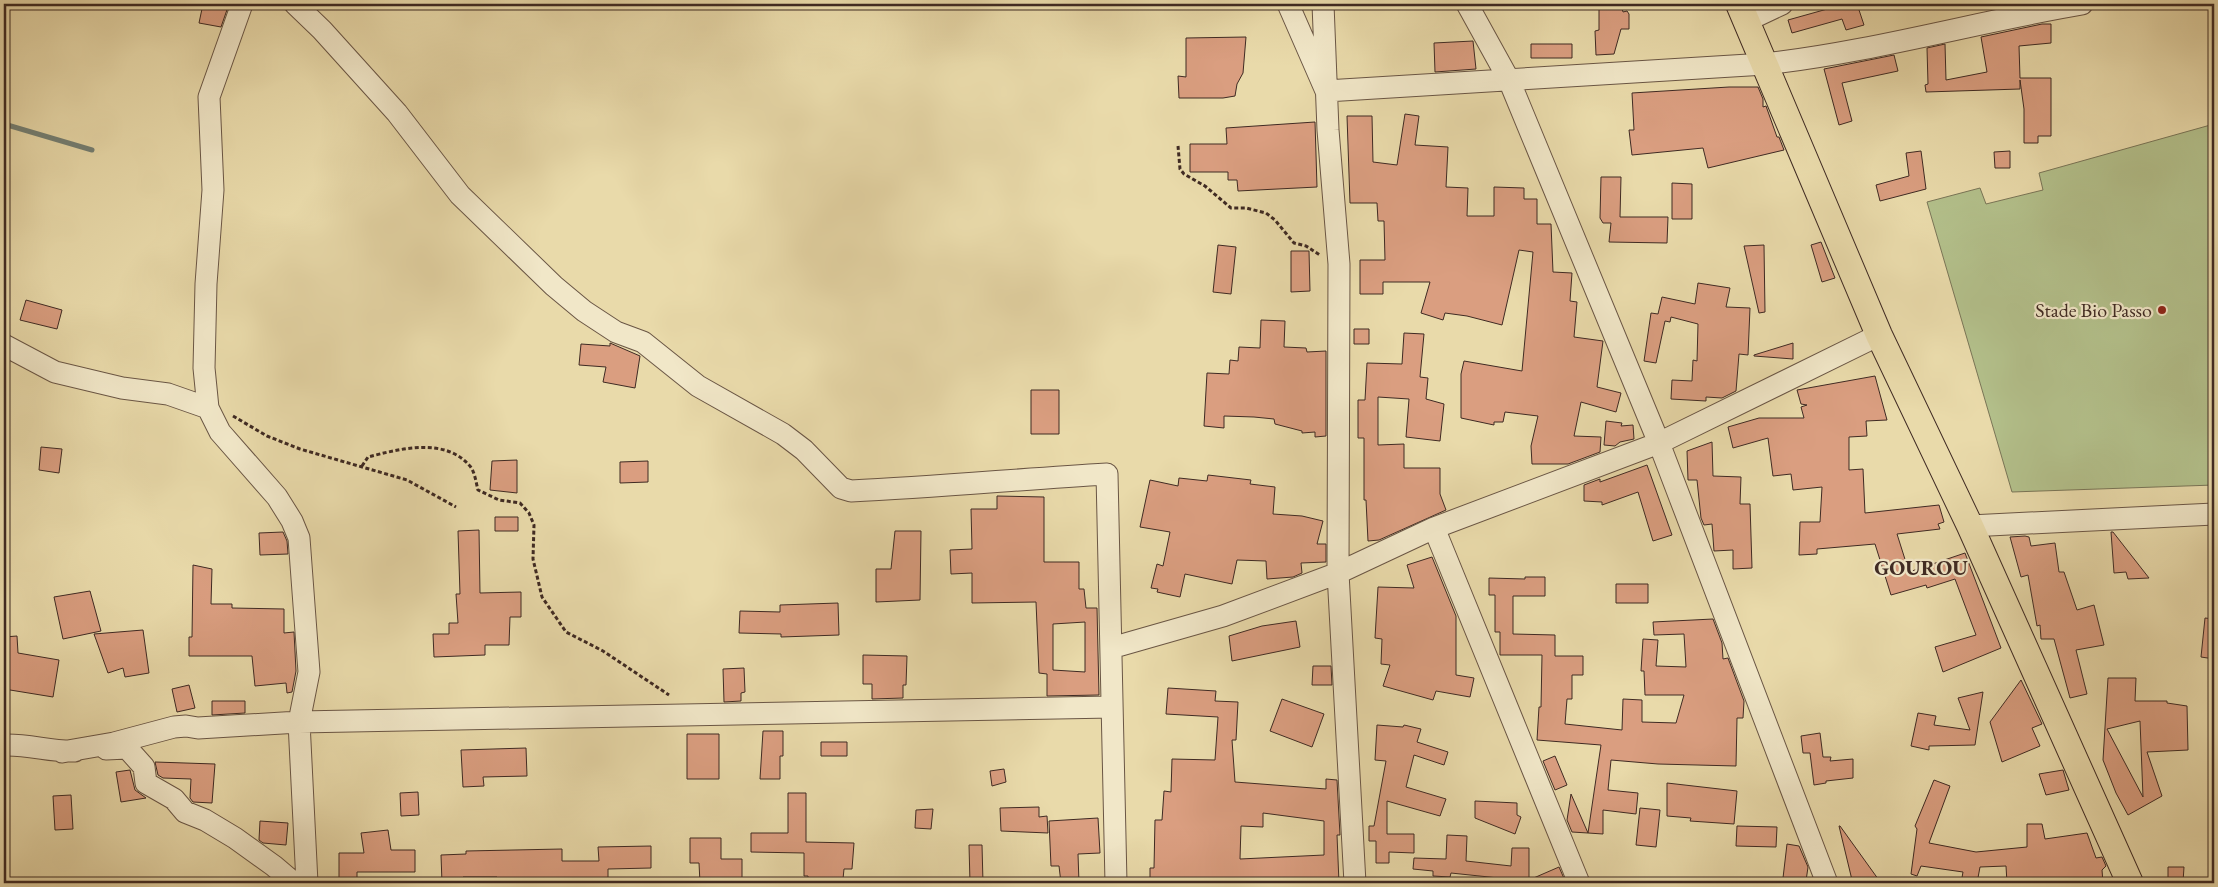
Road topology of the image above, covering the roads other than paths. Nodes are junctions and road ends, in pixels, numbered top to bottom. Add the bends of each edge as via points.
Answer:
1 (242, 4) edge
2 (295, 4) edge
3 (1288, 4) edge
4 (1323, 4) edge
5 (1467, 4) edge
6 (1782, 4) edge
7 (2082, 4) edge
8 (1743, 12) edge
9 (1765, 64) junction
10 (1509, 80) junction
11 (1326, 91) junction
12 (1880, 335) junction
13 (4, 344) edge
14 (208, 408) junction
15 (1659, 443) junction
16 (2214, 514) edge
17 (1970, 526) junction
18 (1434, 528) junction
19 (1338, 573) junction
20 (1111, 648) junction
21 (1112, 707) junction
22 (298, 722) junction
23 (4, 744) edge
24 (62, 752) junction
25 (294, 883) edge
26 (308, 883) edge
27 (1116, 883) edge
28 (1355, 883) edge
29 (1579, 883) edge
30 (1827, 883) edge
31 (2130, 883) edge

1 - 14 street via 209,97 213,190 204,368
2 - 20 street via 397,113 460,196 554,286 616,332 643,342 698,386 783,434 804,450 841,488 851,491 967,485 1016,478 1107,474
3 - 11 street
4 - 11 street
5 - 10 street
6 - 8 street
7 - 9 street via 1820,58
8 - 9 main road
9 - 10 street
9 - 12 main road
10 - 11 street
10 - 15 street
11 - 19 street via 1339,264
12 - 15 street
12 - 17 main road
13 - 14 street via 55,372 122,388 168,394
14 - 22 street via 220,432 277,497 299,538 309,672
15 - 18 street
15 - 30 street
16 - 17 street
17 - 31 main road
18 - 19 street
18 - 29 street
19 - 20 street via 1223,616
19 - 28 street
20 - 21 street
21 - 22 street
21 - 27 street
22 - 24 street via 174,727 114,743
22 - 26 street
23 - 24 street via 27,744
24 - 25 street via 127,748 144,767 146,783 174,799 185,812 206,820 235,838

